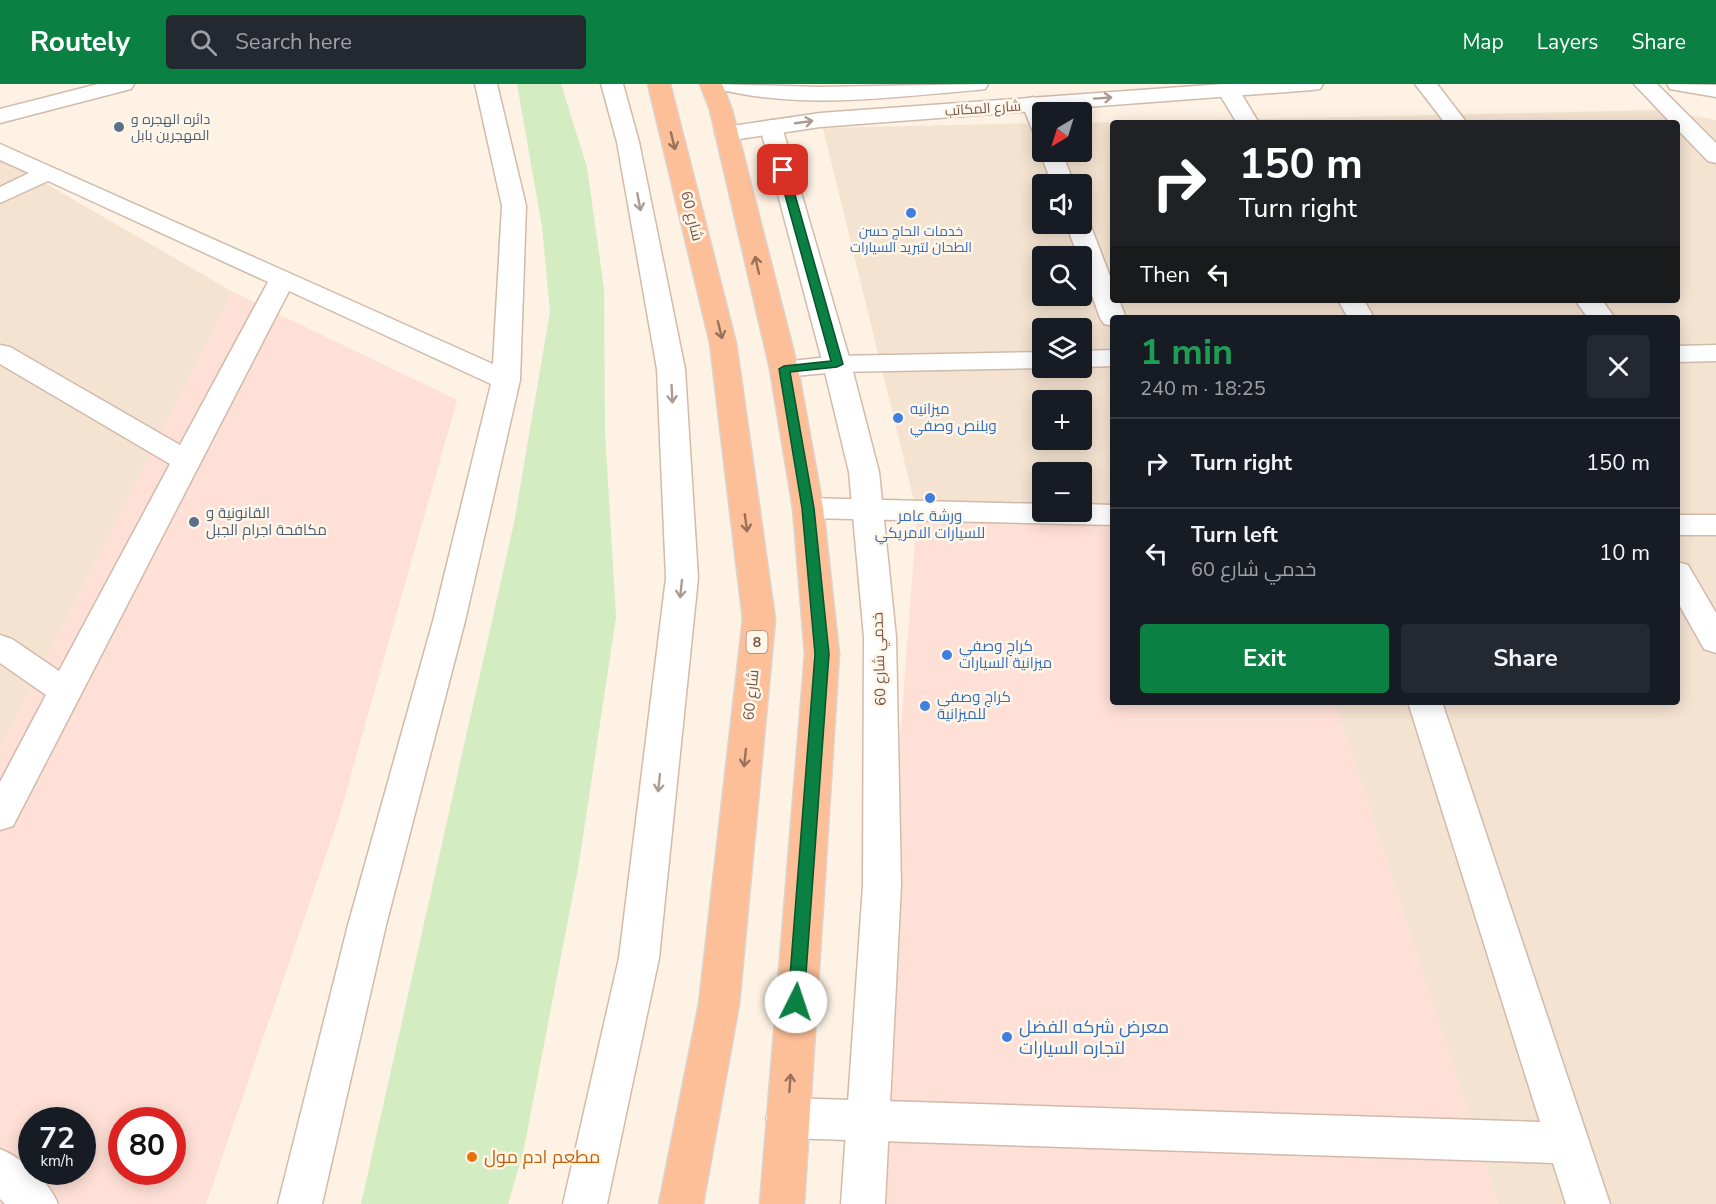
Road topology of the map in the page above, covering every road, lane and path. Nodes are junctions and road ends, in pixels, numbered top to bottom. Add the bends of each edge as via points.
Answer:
1 (123, 84) edge
2 (486, 84) edge
3 (612, 84) edge
4 (659, 84) edge
5 (711, 84) edge
6 (726, 84) edge
7 (977, 84) edge
8 (1312, 84) edge
9 (1426, 84) edge
10 (1645, 84) edge
11 (1678, 84) edge
12 (1228, 90) junction
13 (1716, 91) edge
14 (1061, 102) edge
15 (1032, 104) edge
16 (0, 116) edge
17 (1246, 120) edge
18 (1454, 120) edge
19 (771, 127) junction
20 (726, 134) junction
21 (0, 151) edge
22 (1716, 156) edge
23 (47, 172) junction
24 (0, 196) edge
25 (1082, 234) edge
26 (282, 279) junction
27 (1590, 303) edge
28 (1112, 315) edge
29 (1600, 315) edge
30 (0, 353) edge
31 (1716, 353) edge
32 (1680, 354) edge
33 (1110, 358) edge
34 (1092, 359) edge
35 (1032, 360) edge
36 (837, 364) junction
37 (784, 369) junction
38 (506, 380) junction
39 (187, 461) junction
40 (808, 508) junction
41 (867, 510) junction
42 (1110, 514) edge
43 (1680, 525) edge
44 (1716, 525) edge
45 (1680, 578) edge
46 (1716, 641) edge
47 (0, 647) edge
48 (66, 692) junction
49 (1426, 705) edge
50 (0, 816) edge
51 (787, 1118) junction
52 (868, 1121) junction
53 (1568, 1143) junction
54 (0, 1170) edge
55 (36, 1204) edge
56 (300, 1204) edge
57 (585, 1204) edge
58 (681, 1204) edge
59 (782, 1204) edge
60 (863, 1204) edge
61 (1588, 1204) edge

1 - 16 street
2 - 38 street via 514,206
3 -> 57 street via 628,142 671,369 682,578 639,958
4 -> 58 highway, شارع 60 / 8 via 723,342 759,619 719,1004
5 - 20 highway
6 - 7 street, شارع المکاتب via 751,90 824,93
8 - 12 street, شارع المکاتب
9 - 18 street
10 - 22 street
11 - 13 street
14 -> 12 street, شارع المکاتب
12 - 17 street
19 -> 15 street, شارع المکاتب
19 - 20 street, شارع المکاتب
19 - 36 street, خدمي شارع 60
37 -> 20 highway
21 - 23 street
23 - 24 street
23 - 26 street
25 - 28 street
26 - 38 street
26 - 39 street
27 - 29 street
30 - 39 street
31 - 32 street
33 - 34 street
35 - 36 street
36 - 37 street
36 - 41 street, خدمي شارع 60 via 864,472
37 - 40 highway
38 - 56 street via 449,621 367,925
39 - 48 street
40 - 41 street
51 -> 40 highway via 822,654
41 - 42 street
41 - 52 street, خدمي شارع 60 via 880,637 882,873
43 - 44 street
45 - 46 street
47 - 48 street
48 - 50 street
49 - 53 street
51 - 52 street
51 - 59 highway
52 - 53 street
52 - 60 street, خدمي شارع 60
53 - 61 street
54 - 55 street

